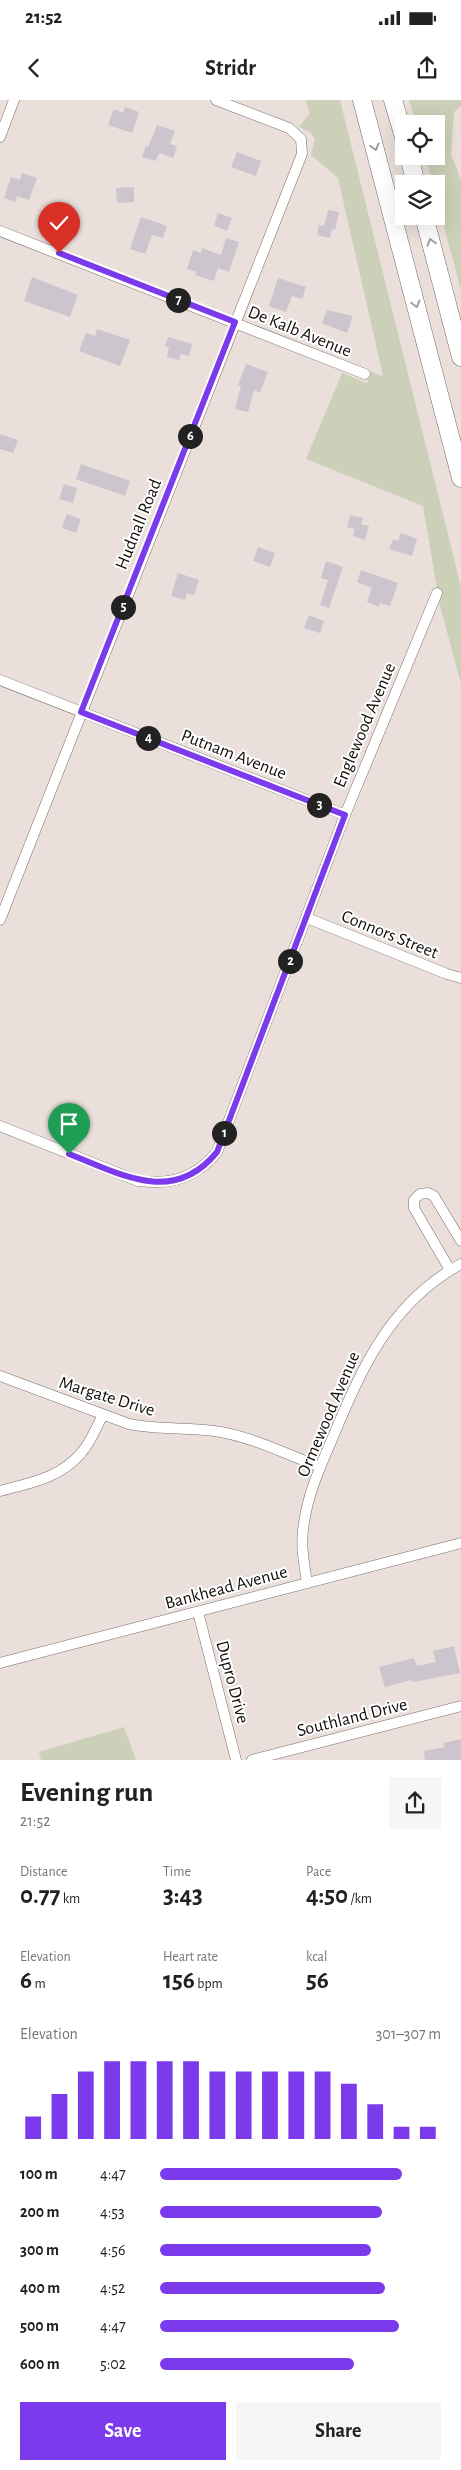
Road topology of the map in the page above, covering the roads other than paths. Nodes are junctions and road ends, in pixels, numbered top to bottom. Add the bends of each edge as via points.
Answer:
1 (14, 100) edge
2 (216, 100) edge
3 (362, 100) edge
4 (393, 100) edge
5 (397, 115) edge
6 (0, 138) edge
7 (426, 225) edge
8 (0, 230) edge
9 (235, 322) junction
10 (461, 357) edge
11 (365, 374) dead end
12 (461, 478) edge
13 (437, 593) dead end
14 (0, 680) edge
15 (81, 712) junction
16 (345, 815) junction
17 (307, 918) junction
18 (0, 920) edge
19 (461, 978) edge
20 (0, 1126) edge
21 (461, 1241) edge
22 (461, 1264) edge
23 (450, 1270) junction
24 (0, 1376) edge
25 (103, 1415) junction
26 (320, 1467) junction
27 (0, 1491) edge
28 (461, 1543) edge
29 (307, 1583) junction
30 (198, 1612) junction
31 (0, 1662) edge
32 (461, 1706) edge
33 (236, 1760) edge
34 (252, 1760) edge

1 - 6 street
2 - 9 street, Hudnall Road via 288,128 301,139 302,154
3 -> 12 highway
4 - 5 highway
10 -> 7 highway
8 - 9 street, De Kalb Avenue
9 - 11 street, De Kalb Avenue
9 - 15 street, Hudnall Road
13 - 16 street, Englewood Avenue
14 - 15 street, Putnam Avenue
15 - 16 street, Putnam Avenue
15 - 18 street, Hudnall Road
16 - 17 street, Englewood Avenue
17 - 19 street, Connors Street
17 - 20 street, Englewood Avenue via 217,1152 196,1172 171,1182 138,1181
21 - 23 street via 434,1196 420,1194 414,1200 414,1208
22 - 23 street, Ormewood Avenue
23 - 26 street, Ormewood Avenue via 413,1300 379,1340 355,1385
24 - 25 street, Margate Drive
25 - 26 street, Margate Drive via 150,1428 236,1435
25 - 27 street via 83,1451 71,1464 38,1481
26 - 29 street, Ormewood Avenue via 303,1524 302,1548
28 - 29 street, Bankhead Avenue
29 - 30 street, Bankhead Avenue
30 - 31 street, Bankhead Avenue
30 - 33 street, Dupro Drive
32 - 34 street, Southland Drive

